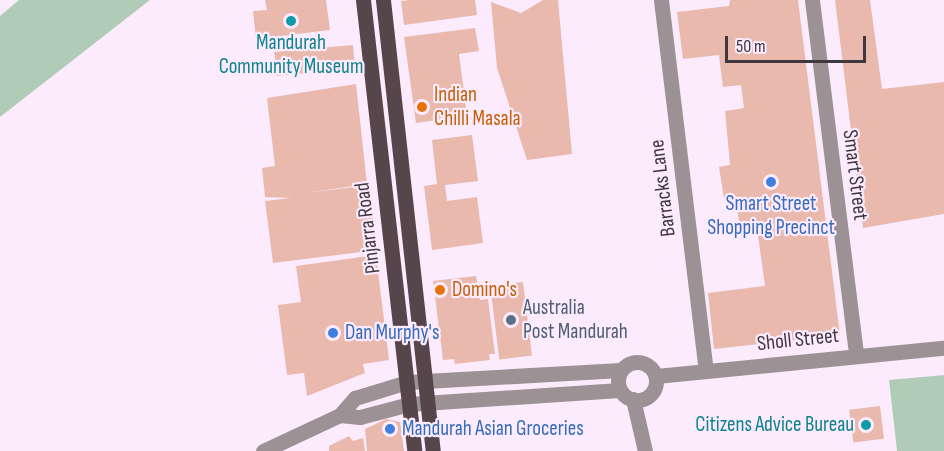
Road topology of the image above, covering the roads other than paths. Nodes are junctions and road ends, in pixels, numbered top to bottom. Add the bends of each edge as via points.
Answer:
1 (363, 0) edge
2 (382, 0) edge
3 (661, 0) edge
4 (812, 0) edge
5 (944, 348) edge
6 (856, 355) junction
7 (621, 370) junction
8 (706, 370) junction
9 (656, 376) junction
10 (425, 380) junction
11 (407, 382) junction
12 (620, 390) junction
13 (653, 393) junction
14 (633, 399) junction
15 (428, 403) junction
16 (409, 404) junction
17 (340, 415) junction
18 (645, 443) edge
19 (263, 451) edge
20 (414, 451) edge
21 (433, 451) edge

1 - 11 main road, Pinjarra Road
2 - 10 main road, Pinjarra Road
3 - 8 street, Barracks Lane
4 - 6 street, Smart Street
5 - 6 street, Sholl Street
6 - 8 street, Sholl Street
7 - 9 street via 637,361
7 - 10 street
7 - 12 street
8 - 9 street, Sholl Street
9 - 13 street
10 - 11 street
10 - 15 main road, Pinjarra Road
11 - 16 main road, Pinjarra Road
11 - 17 street via 355,398
12 - 14 street
12 - 15 street
13 - 14 street
13 - 18 street
14 - 18 street
15 - 16 street
15 - 21 main road, Pinjarra Road
16 - 17 street via 360,417
16 - 20 main road, Pinjarra Road
17 - 19 street

